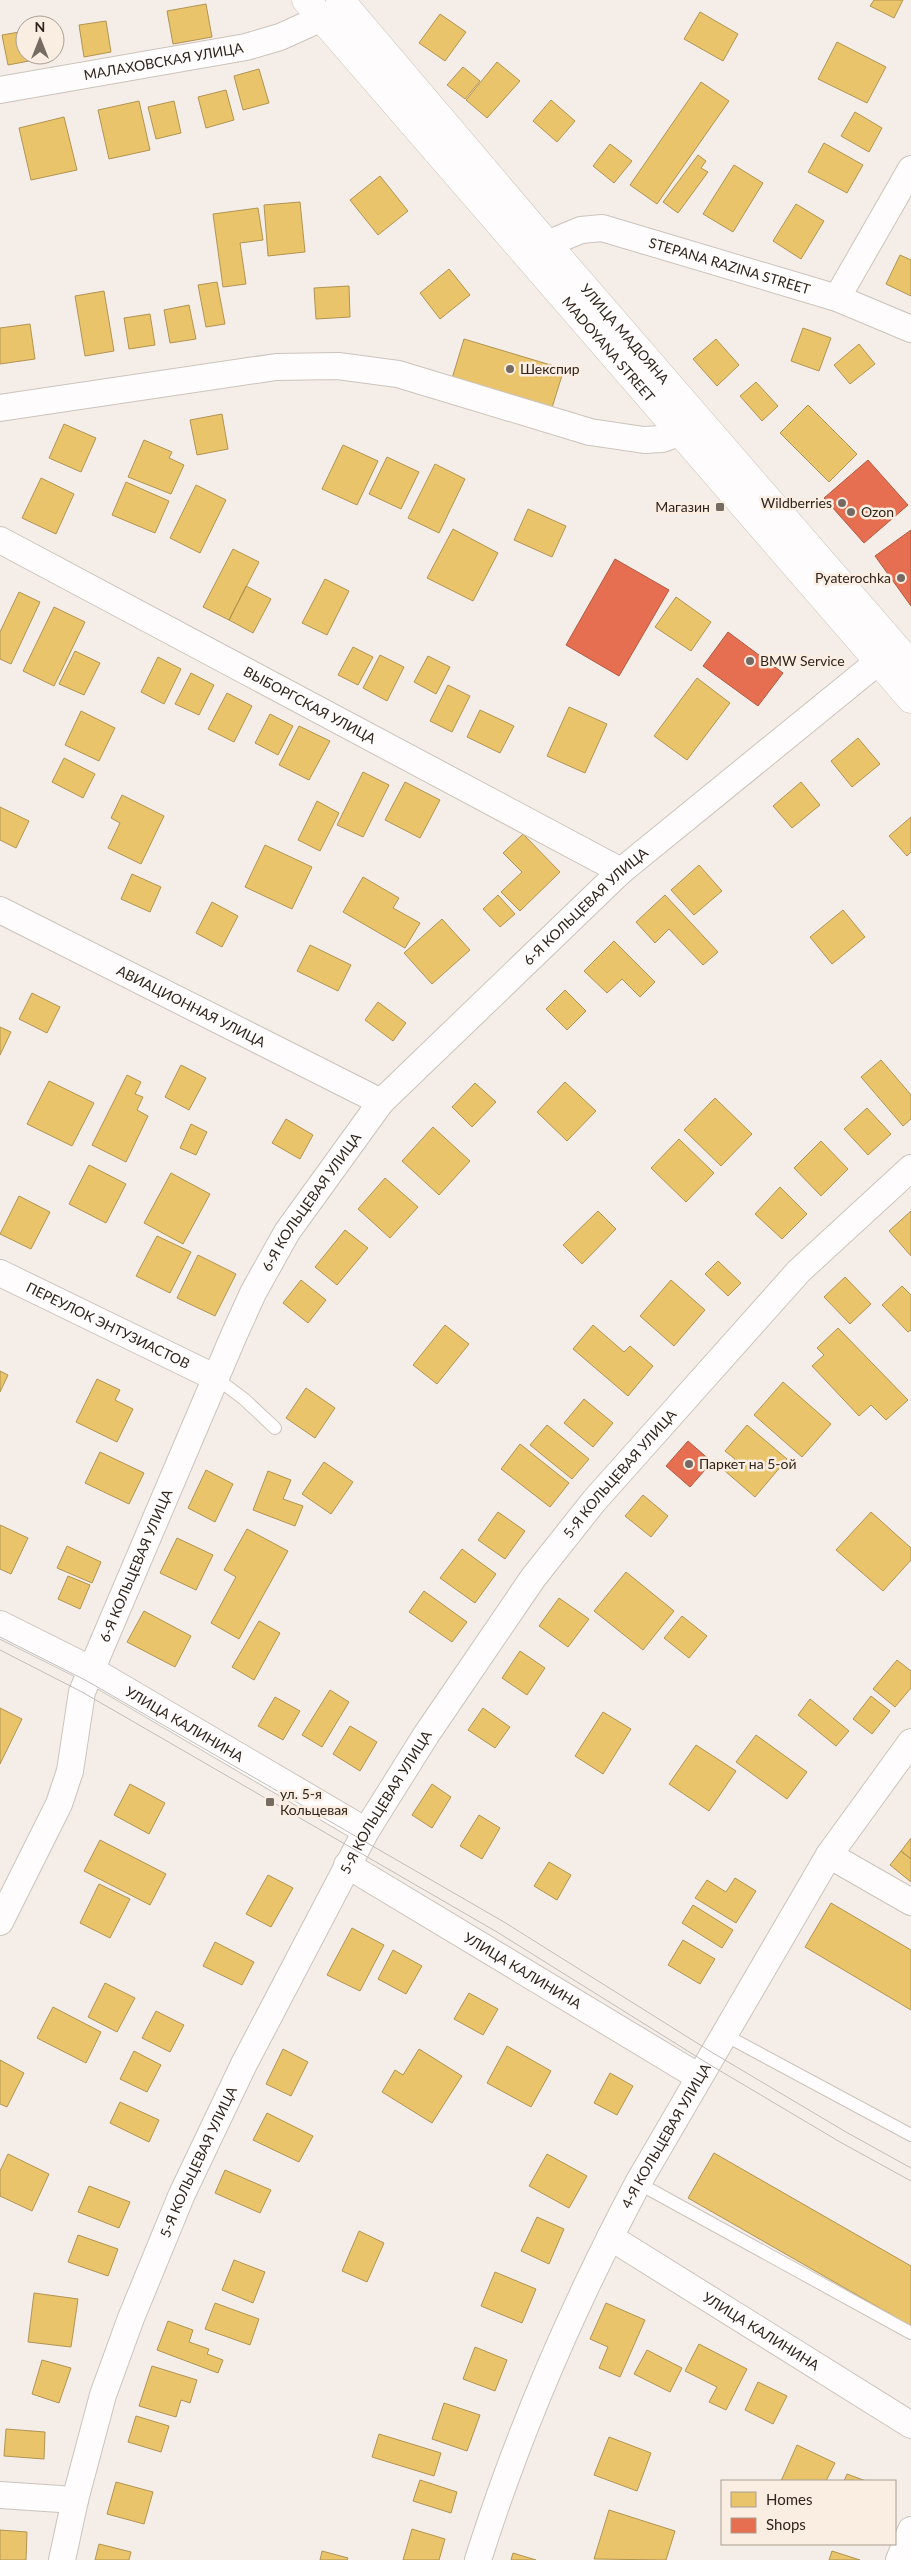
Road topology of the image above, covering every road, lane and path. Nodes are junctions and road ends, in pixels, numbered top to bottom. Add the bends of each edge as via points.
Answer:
1 (323, 6) edge
2 (0, 90) edge
3 (911, 169) edge
4 (547, 244) junction
5 (837, 298) junction
6 (911, 329) edge
7 (0, 408) edge
8 (679, 434) junction
9 (0, 540) edge
10 (899, 653) edge
11 (911, 699) edge
12 (621, 871) junction
13 (0, 910) edge
14 (381, 1102) junction
15 (911, 1168) edge
16 (0, 1273) edge
17 (216, 1378) junction
18 (275, 1428) dead end
19 (0, 1624) edge
20 (92, 1670) junction
21 (911, 1742) edge
22 (366, 1831) junction
23 (829, 1855) junction
24 (347, 1865) junction
25 (911, 1902) edge
26 (0, 1922) edge
27 (723, 2034) junction
28 (699, 2077) junction
29 (911, 2135) edge
30 (638, 2184) junction
31 (610, 2236) junction
32 (911, 2333) edge
33 (911, 2425) edge
34 (0, 2495) edge
35 (75, 2500) junction
36 (911, 2530) edge
37 (62, 2560) edge
38 (478, 2560) edge
39 (899, 2560) edge

1 - 2 street, МАЛАХОВСКАЯ УЛИЦА via 280,37 246,47
1 - 4 main road, УЛИЦА МАДОЯНА
1 - 8 main road, MADOYANA STREET
3 - 5 street
4 - 5 street, STEPANA RAZINA STREET via 581,230 602,228
4 - 10 main road, УЛИЦА МАДОЯНА
5 - 6 street, STEPANA RAZINA STREET
7 - 8 street via 276,367 338,366 398,374 590,432 644,440
8 - 10 main road, MADOYANA STREET
9 - 12 street, ВЫБОРГСКАЯ УЛИЦА
10 - 11 main road, MADOYANA STREET
10 - 12 street, 6-Я КОЛЬЦЕВАЯ УЛИЦА
12 - 14 street, 6-Я КОЛЬЦЕВАЯ УЛИЦА
13 - 14 street, АВИАЦИОННАЯ УЛИЦА
14 - 17 street, 6-Я КОЛЬЦЕВАЯ УЛИЦА via 287,1232 254,1293
15 - 22 street, 5-Я КОЛЬЦЕВАЯ УЛИЦА via 799,1271 594,1501 528,1586 426,1735
16 - 17 street, ПЕРЕУЛОК ЭНТУЗИАСТОВ
17 - 18 lane
17 - 20 street, 6-Я КОЛЬЦЕВАЯ УЛИЦА
19 - 20 street, УЛИЦА КАЛИНИНА
20 - 22 street, УЛИЦА КАЛИНИНА
20 - 26 street, 6-Я КОЛЬЦЕВАЯ УЛИЦА via 82,1692 70,1771 59,1804
21 - 23 street, 4-Я КОЛЬЦЕВАЯ УЛИЦА
22 - 24 street, 5-Я КОЛЬЦЕВАЯ УЛИЦА
23 - 25 street
23 - 27 street, 4-Я КОЛЬЦЕВАЯ УЛИЦА
24 - 28 street, УЛИЦА КАЛИНИНА
24 - 35 street, 5-Я КОЛЬЦЕВАЯ УЛИЦА via 244,2064 182,2194 103,2395
27 - 28 street, 4-Я КОЛЬЦЕВАЯ УЛИЦА
27 - 29 lane
28 - 30 street, 4-Я КОЛЬЦЕВАЯ УЛИЦА
30 - 31 street, 4-Я КОЛЬЦЕВАЯ УЛИЦА
30 - 32 lane
31 - 33 street, УЛИЦА КАЛИНИНА
31 - 38 street, 4-Я КОЛЬЦЕВАЯ УЛИЦА via 532,2410
34 - 35 street
35 - 37 street, 5-Я КОЛЬЦЕВАЯ УЛИЦА
36 - 39 street

